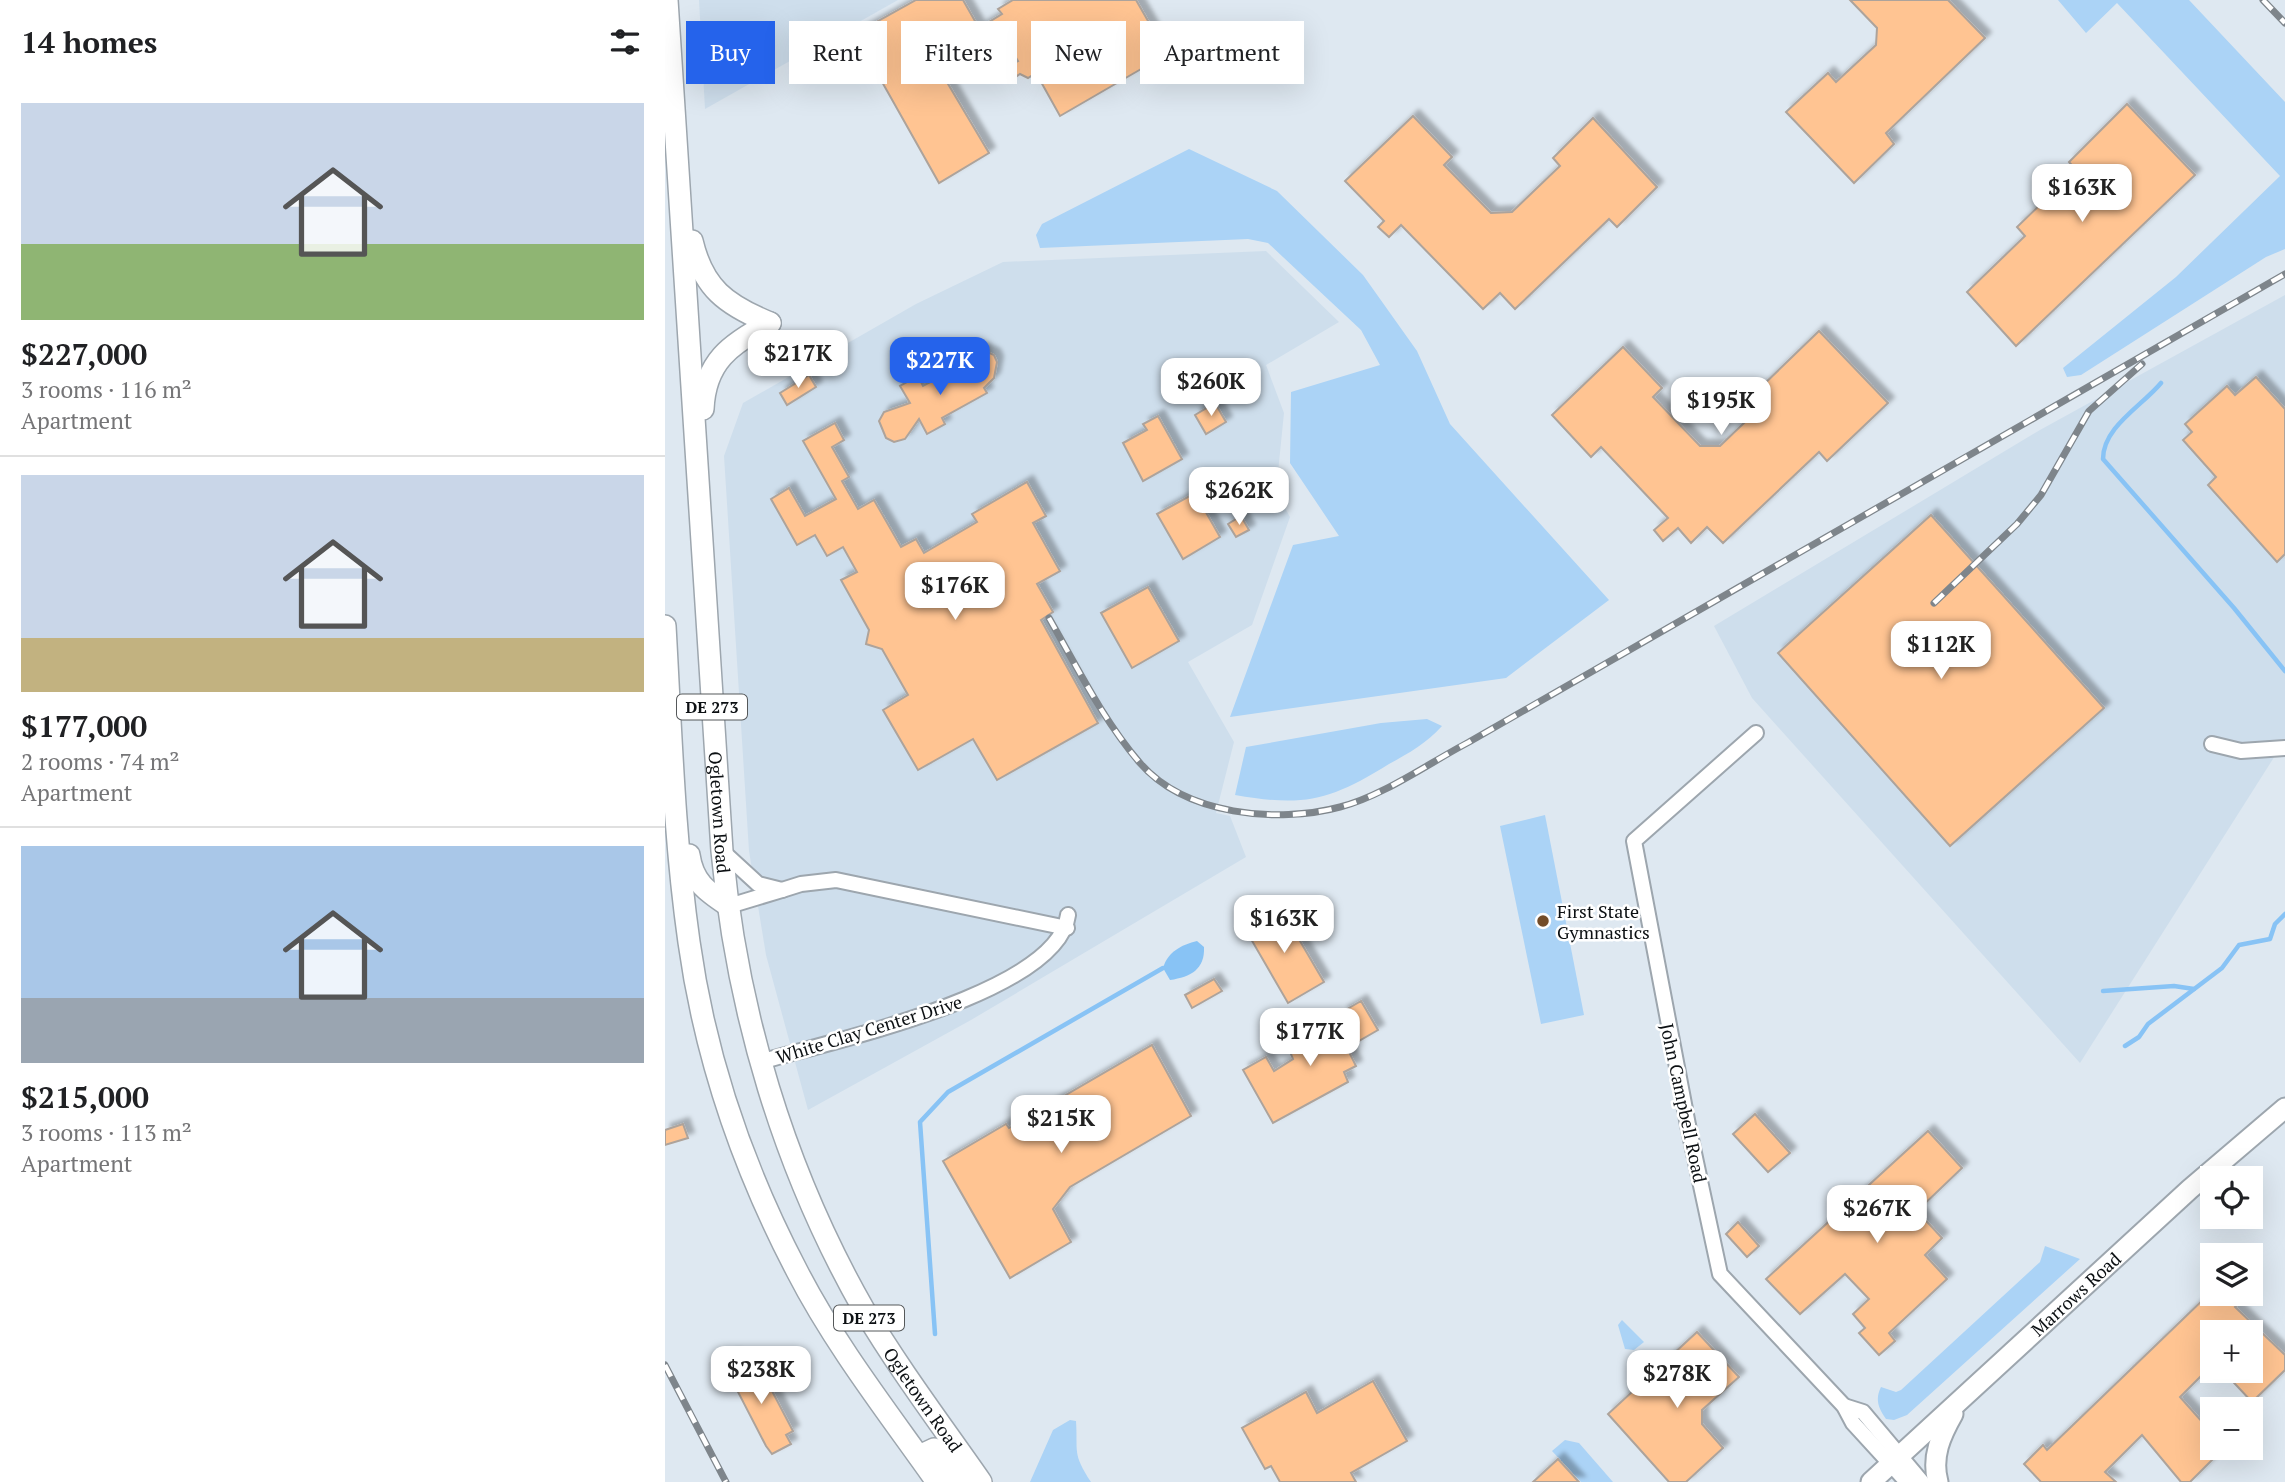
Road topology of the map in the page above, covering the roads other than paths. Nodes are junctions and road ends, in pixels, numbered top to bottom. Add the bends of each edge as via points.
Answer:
1 (667, 0) edge
2 (680, 200) junction
3 (695, 442) junction
4 (665, 626) edge
5 (1756, 733) dead end
6 (2211, 744) dead end
7 (2285, 748) edge
8 (674, 770) junction
9 (722, 851) junction
10 (782, 890) junction
11 (729, 906) junction
12 (760, 1062) junction
13 (2285, 1108) edge
14 (1961, 1401) junction
15 (919, 1456) junction
16 (1895, 1460) junction
17 (937, 1482) edge
18 (958, 1482) edge
19 (981, 1482) edge
20 (1871, 1482) edge
21 (1907, 1482) edge
22 (1922, 1482) edge
23 (1938, 1482) edge

1 - 2 main road, Ogletown Road / DE 273
2 - 3 main road, Ogletown Road / DE 273
2 - 3 main road via 697,263 709,284 741,311 770,323 745,336 711,370 704,385
3 - 9 main road, Ogletown Road / DE 273
4 - 8 main road, Ogletown Road / DE 273
5 - 16 street, John Campbell Road via 1642,832 1634,841 1634,852 1720,1274 1844,1406 1863,1412
6 - 7 street via 2241,751
8 - 11 main road via 695,880
8 - 15 main road, Ogletown Road / DE 273 via 689,943 722,1095 754,1180 816,1304
9 - 10 street via 758,884
9 - 11 main road, Ogletown Road / DE 273
10 - 11 street
10 - 12 street, White Clay Center Drive via 836,880 1068,922 1045,954 967,1000
11 - 12 main road, Ogletown Road / DE 273
12 - 19 main road, Ogletown Road / DE 273 via 784,1139 832,1250 865,1312
13 - 14 street, Marrows Road via 2190,1189
14 - 16 street, Marrows Road
14 - 23 street via 1938,1444
15 - 17 main road, Ogletown Road / DE 273
15 - 18 main road via 935,1449
16 - 20 street, Marrows Road
16 - 21 street
16 - 22 street

